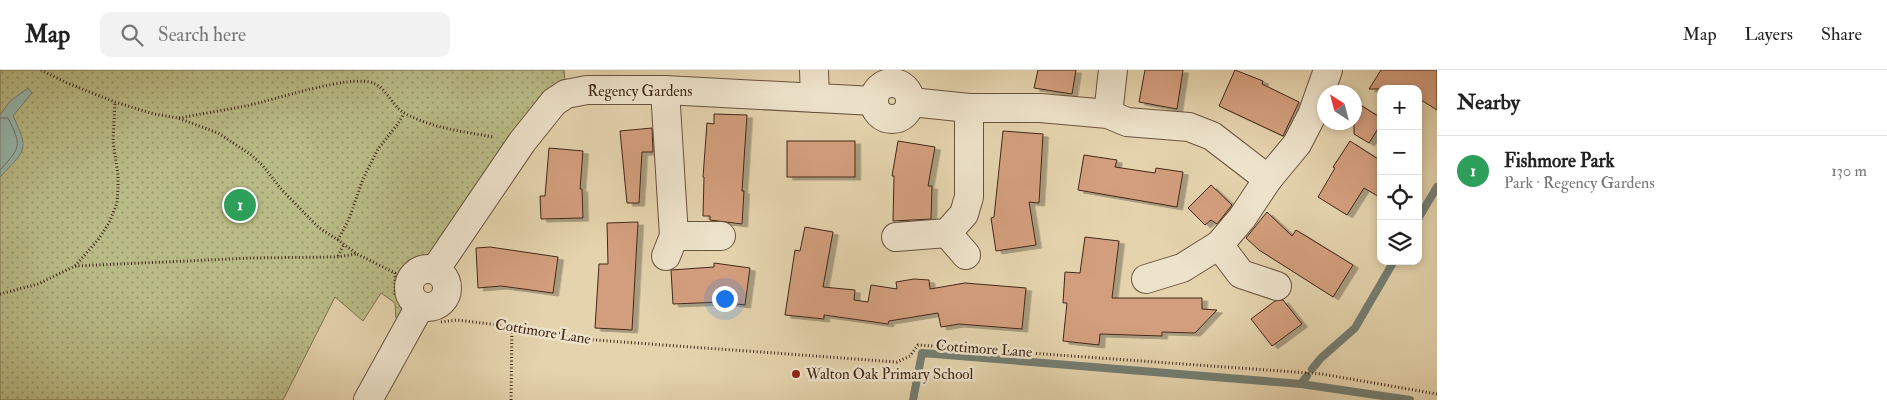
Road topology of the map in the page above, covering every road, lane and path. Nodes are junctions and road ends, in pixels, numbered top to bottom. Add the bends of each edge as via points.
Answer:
1 (41, 70) edge
2 (814, 70) edge
3 (1113, 70) edge
4 (1328, 70) edge
5 (565, 82) edge
6 (665, 90) junction
7 (814, 98) junction
8 (115, 102) junction
9 (969, 108) junction
10 (404, 114) junction
11 (1108, 114) junction
12 (178, 118) junction
13 (522, 142) junction
14 (1268, 179) junction
15 (947, 233) junction
16 (721, 236) dead end
17 (896, 237) dead end
18 (338, 240) junction
19 (344, 244) junction
20 (1219, 245) junction
21 (357, 254) junction
22 (966, 255) dead end
23 (337, 257) junction
24 (75, 266) junction
25 (1146, 279) dead end
26 (1277, 286) dead end
27 (0, 294) edge
28 (418, 310) junction
29 (512, 326) junction
30 (1437, 394) edge
31 (368, 400) edge
32 (511, 400) edge

1 - 8 path
2 - 7 street
3 - 11 street
4 - 14 street via 1312,115 1297,144
5 - 6 street, Regency Gardens via 587,90
5 - 13 street, Regency Gardens via 554,102
6 - 7 street, Regency Gardens
6 - 16 street via 670,246
7 - 9 street, Regency Gardens via 874,101 876,92 885,84 894,82 903,85 910,94 911,102
8 - 12 path
8 - 24 path via 113,141 118,175 117,203 98,240
9 - 11 street, Regency Gardens via 1040,108
9 - 15 street via 969,197 964,214
10 - 12 path via 383,90 363,81
10 - 13 path via 446,129
10 - 18 path via 378,148
11 - 14 street, Regency Gardens via 1127,122 1189,127 1212,136
12 - 18 path via 218,133 250,154 318,227
13 - 28 street, Regency Gardens via 436,270 420,270 410,280 410,295
14 - 20 street
15 - 17 street
15 - 22 street
18 - 19 path
19 - 21 path
19 - 23 path
20 - 25 street via 1182,268
20 - 26 street via 1241,274
21 - 23 path
21 - 28 path via 395,273
23 - 24 path
24 - 27 path via 38,284
28 - 29 path, Cottimore Lane via 457,320
28 - 31 street
29 - 30 path, Cottimore Lane via 557,332 568,338 897,362 910,356 918,345 1322,374
29 - 32 path

